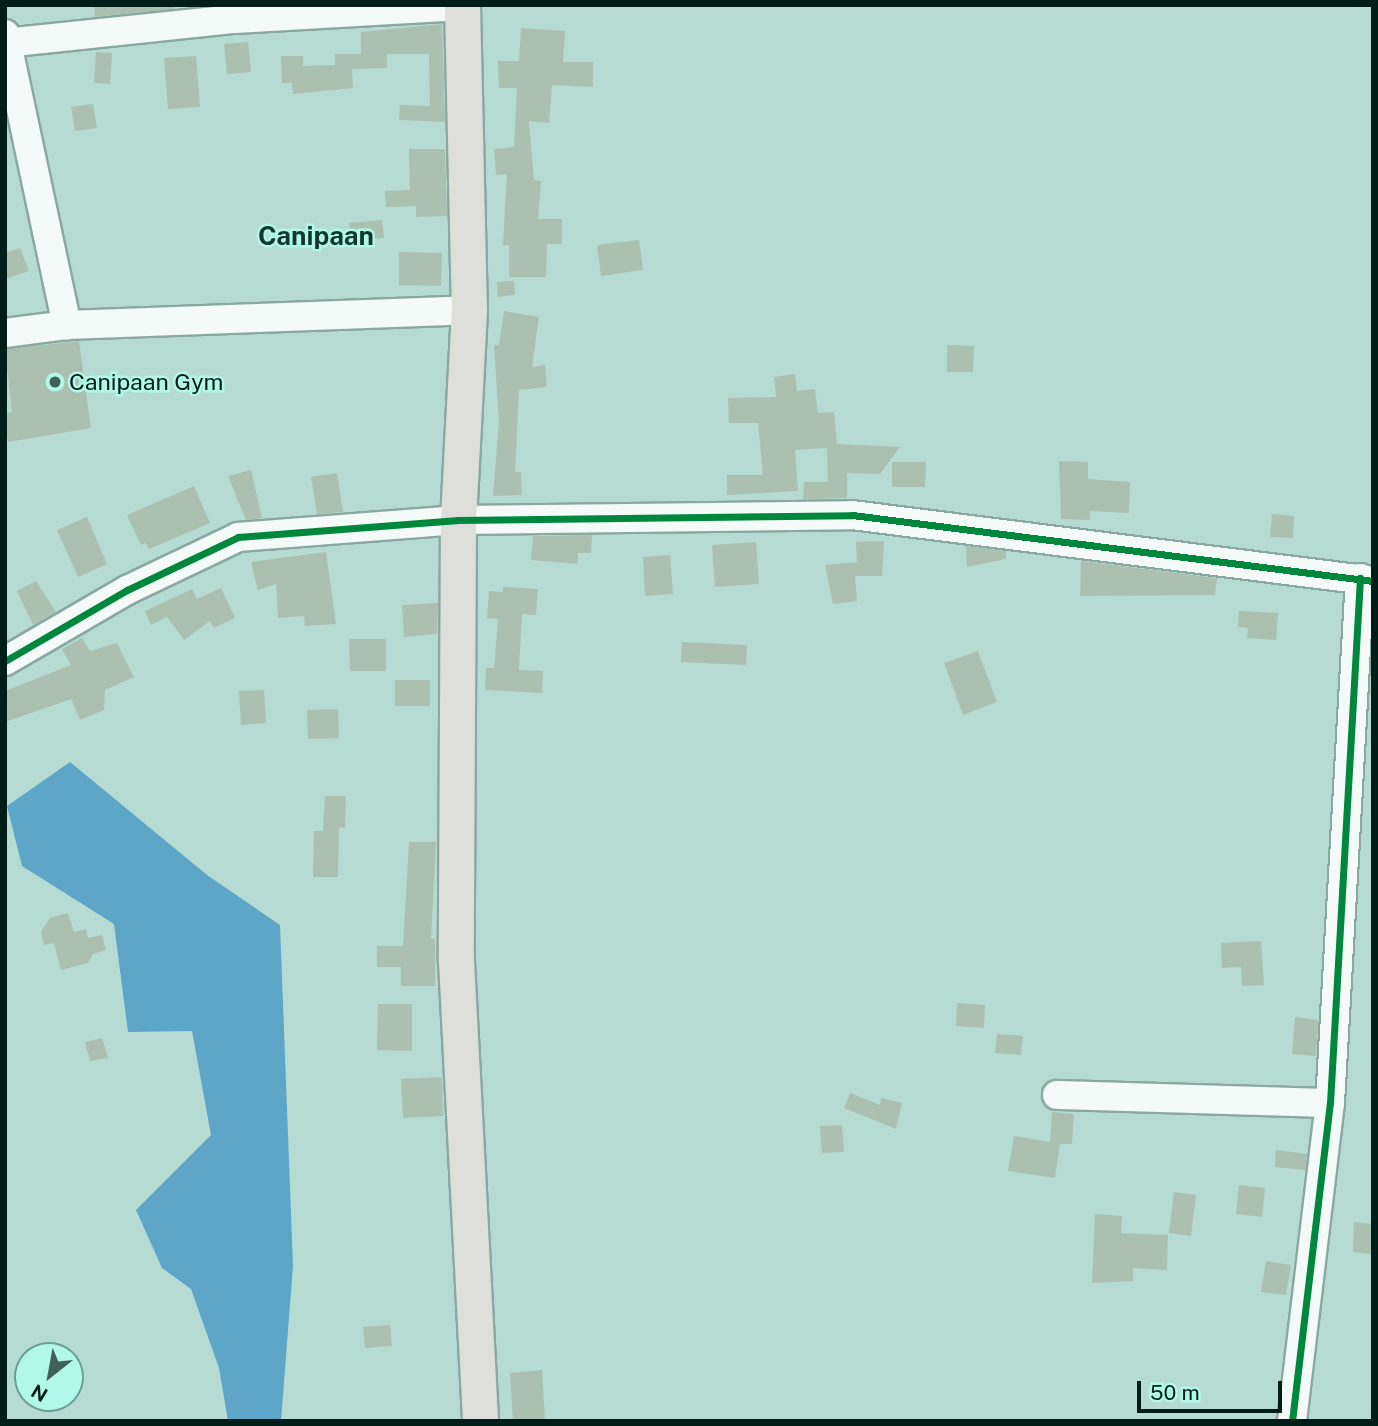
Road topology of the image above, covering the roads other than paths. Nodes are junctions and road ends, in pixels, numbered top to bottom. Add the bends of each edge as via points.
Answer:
1 (462, 6) edge
2 (5, 34) edge
3 (6, 43) edge
4 (469, 310) junction
5 (68, 326) junction
6 (5, 333) edge
7 (458, 520) junction
8 (1366, 579) edge
9 (5, 661) edge
10 (1057, 1095) dead end
11 (1330, 1103) junction
12 (480, 1421) edge
13 (1292, 1421) edge

1 - 3 street via 235,19
1 - 4 main road
2 - 3 street
3 - 5 street
4 - 5 street
4 - 7 main road
5 - 6 street
7 - 8 street via 852,515
7 - 9 street via 237,537 127,590
7 - 12 main road via 456,961
8 - 11 street
10 - 11 street
11 - 13 street

